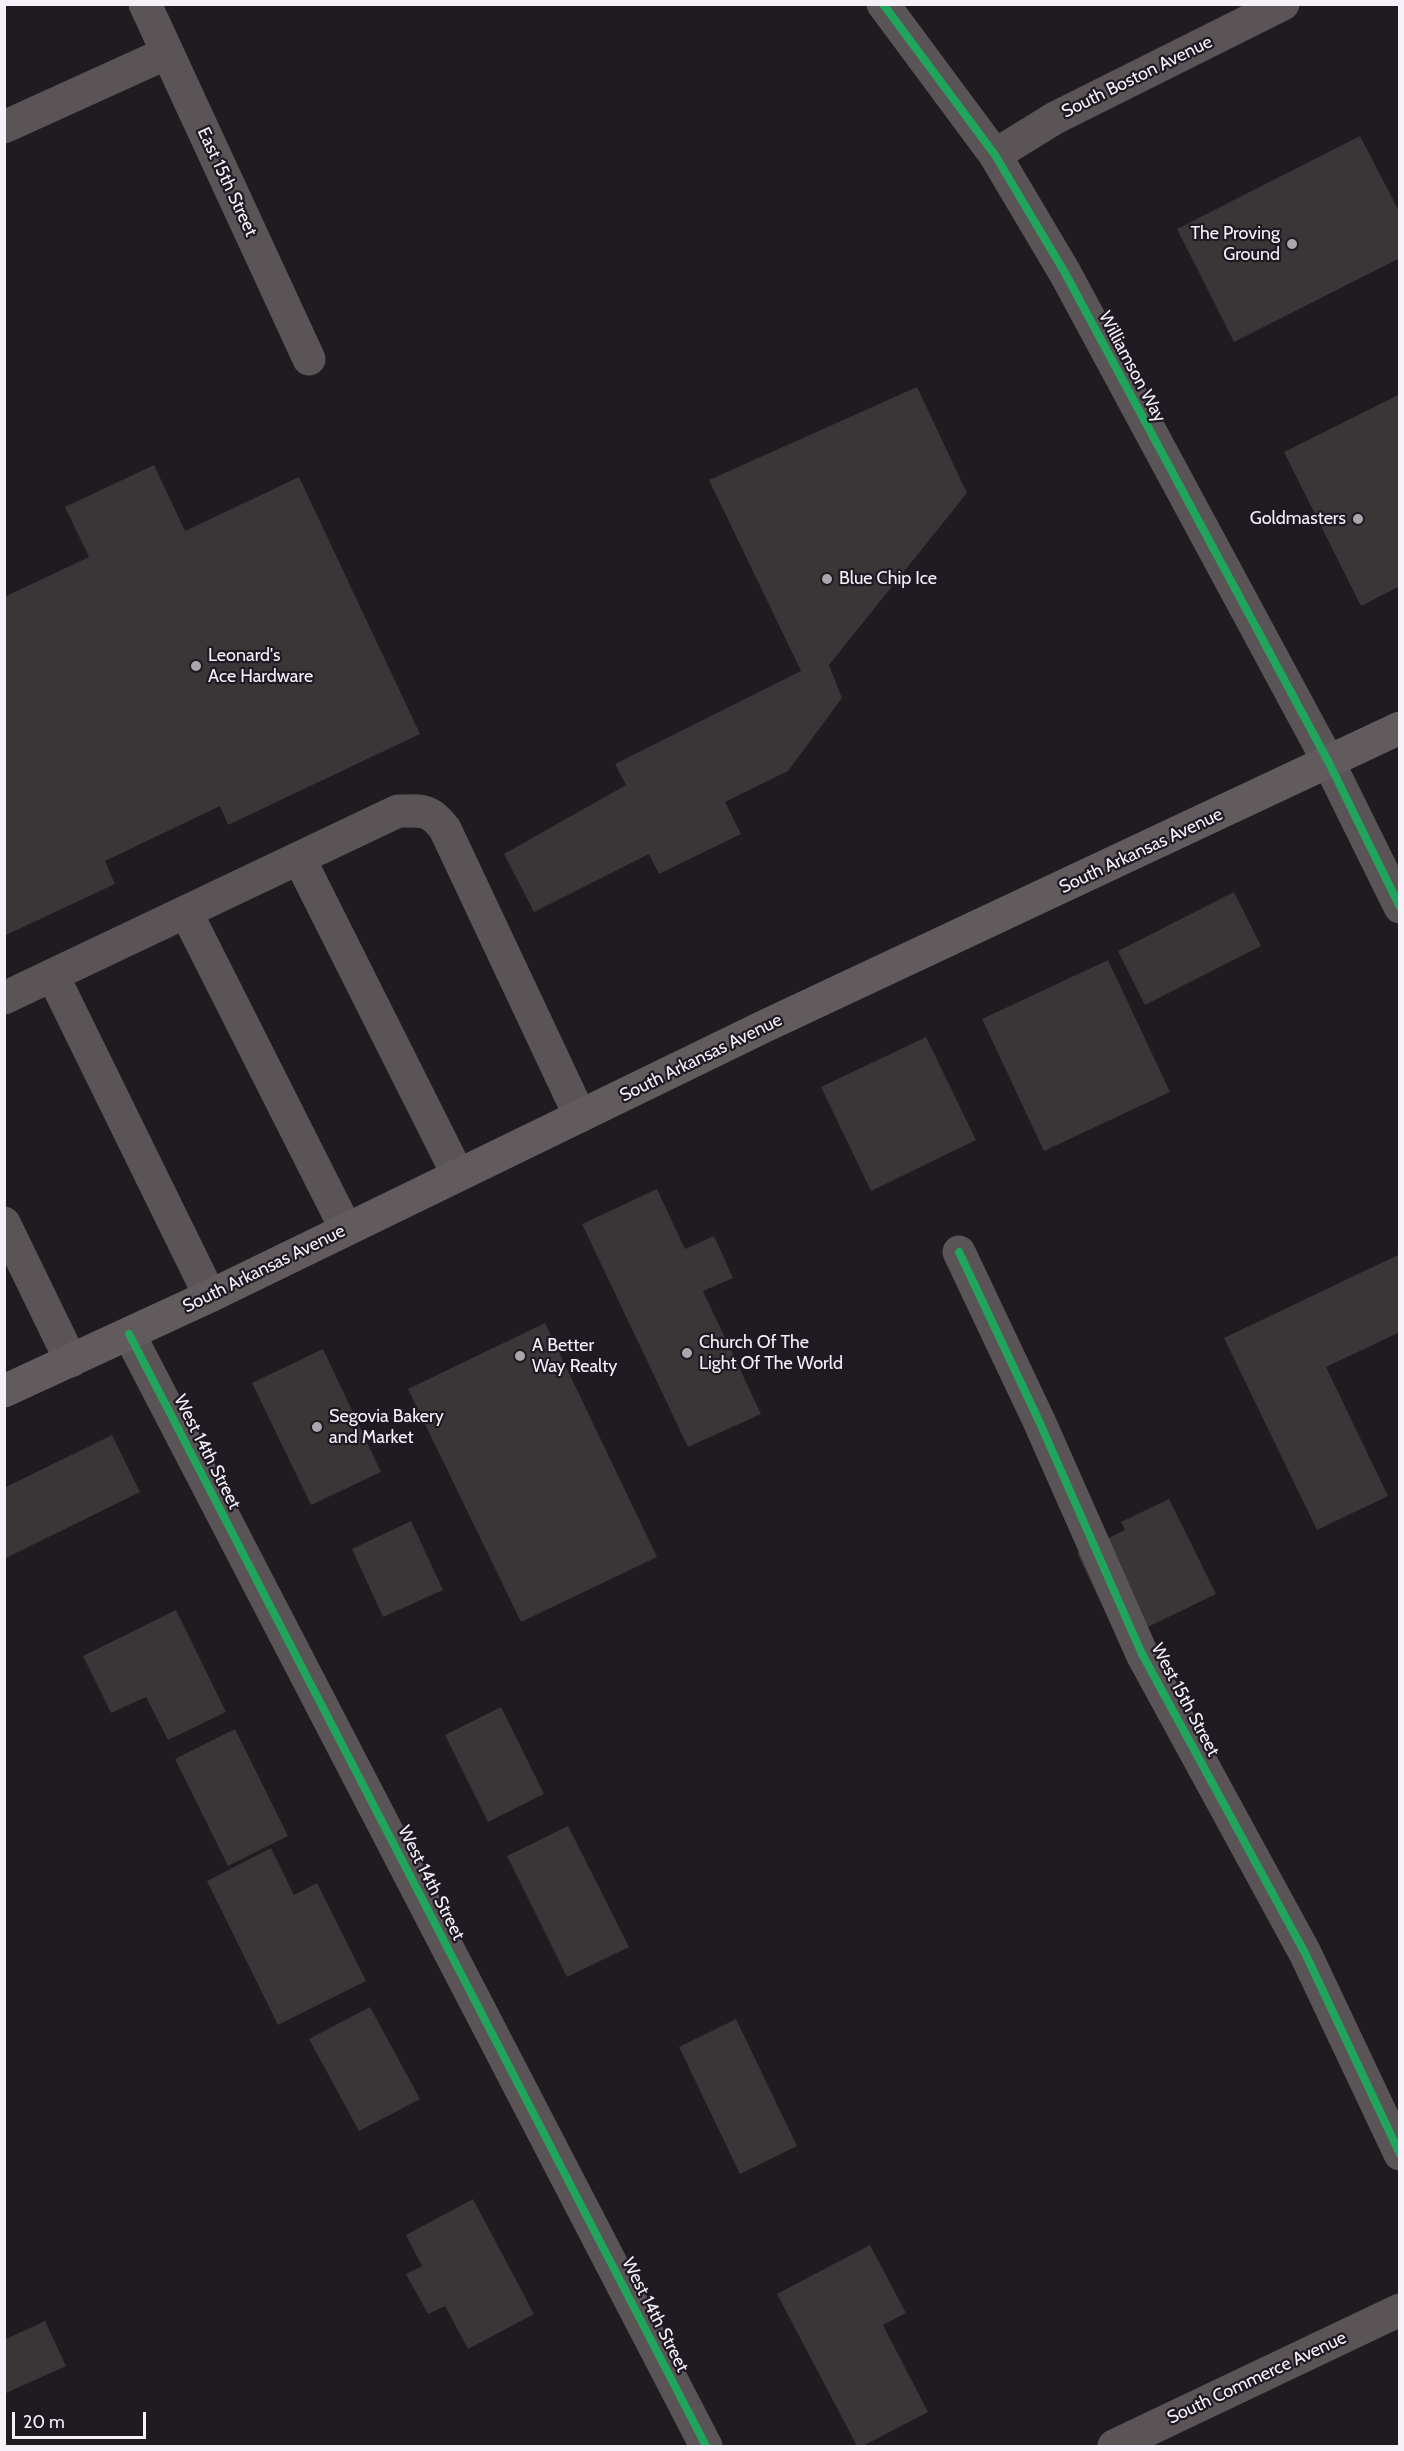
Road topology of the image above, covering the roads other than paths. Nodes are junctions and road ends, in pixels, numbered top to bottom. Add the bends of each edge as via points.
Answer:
1 (144, 4) edge
2 (883, 4) edge
3 (1283, 4) edge
4 (167, 53) junction
5 (4, 127) edge
6 (995, 155) junction
7 (309, 360) dead end
8 (1400, 728) edge
9 (1328, 761) junction
10 (299, 858) junction
11 (1400, 907) edge
12 (186, 912) junction
13 (53, 975) junction
14 (4, 998) edge
15 (580, 1116) junction
16 (458, 1175) junction
17 (4, 1223) edge
18 (346, 1229) junction
19 (959, 1252) dead end
20 (210, 1296) junction
21 (129, 1334) junction
22 (71, 1361) junction
23 (4, 1391) edge
24 (1400, 2154) edge
25 (1400, 2310) edge
26 (706, 2446) edge
27 (1114, 2446) edge

1 - 4 street, East 15th Street
2 - 6 street, Williamson Way
3 - 6 street, South Boston Avenue via 1055,118
4 - 5 street
4 - 7 street, East 15th Street
6 - 9 street, Williamson Way via 1071,284
8 - 9 highway, South Arkansas Avenue
9 - 11 street, Williamson Way
9 - 15 highway, South Arkansas Avenue
10 - 12 street
10 - 15 street via 398,811 425,811 435,816 445,828
10 - 16 street
12 - 13 street
12 - 18 street
13 - 14 street
13 - 20 street
15 - 16 highway, South Arkansas Avenue
16 - 18 highway, South Arkansas Avenue
17 - 22 street
18 - 20 highway, South Arkansas Avenue
19 - 24 street, West 15th Street via 1142,1654 1305,1953
20 - 21 highway, South Arkansas Avenue
21 - 22 highway, South Arkansas Avenue
21 - 26 street, West 14th Street
22 - 23 highway, South Arkansas Avenue
25 - 27 street, South Commerce Avenue

